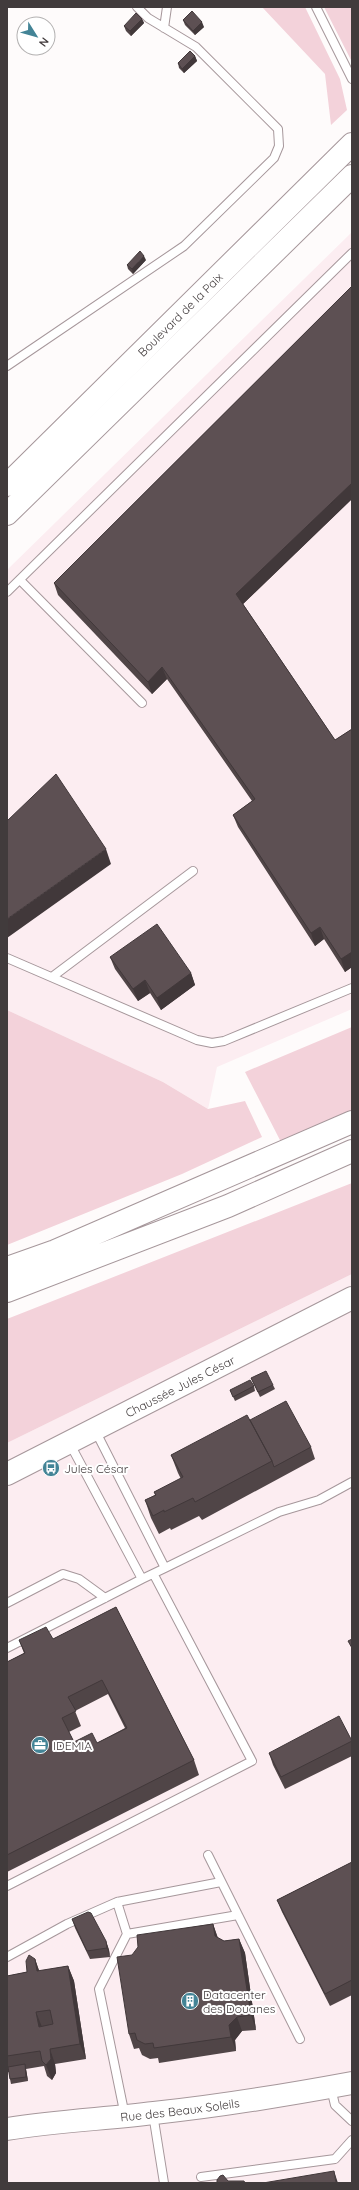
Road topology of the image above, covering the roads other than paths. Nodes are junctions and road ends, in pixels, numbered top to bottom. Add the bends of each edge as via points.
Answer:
1 (137, 7) edge
2 (167, 7) edge
3 (316, 7) edge
4 (164, 28) junction
5 (352, 79) edge
6 (352, 144) edge
7 (352, 176) edge
8 (352, 253) edge
9 (7, 366) edge
10 (7, 485) edge
11 (7, 514) edge
12 (20, 580) junction
13 (7, 592) edge
14 (142, 703) dead end
15 (193, 871) dead end
16 (7, 958) edge
17 (52, 977) junction
18 (352, 988) edge
19 (352, 1122) edge
20 (352, 1151) edge
21 (7, 1268) edge
22 (7, 1291) edge
23 (352, 1298) edge
24 (95, 1430) junction
25 (69, 1443) junction
26 (7, 1474) edge
27 (352, 1482) edge
28 (165, 1568) junction
29 (154, 1575) junction
30 (142, 1579) junction
31 (105, 1598) junction
32 (7, 1603) edge
33 (7, 1648) edge
34 (208, 1855) dead end
35 (222, 1882) junction
36 (7, 1886) edge
37 (118, 1902) junction
38 (238, 1915) junction
39 (127, 1934) junction
40 (7, 1957) edge
41 (300, 2039) dead end
42 (342, 2085) edge
43 (153, 2114) junction
44 (125, 2116) junction
45 (352, 2121) edge
46 (7, 2129) edge
47 (352, 2140) edge
48 (201, 2177) dead end
49 (164, 2183) edge

1 - 4 lane
2 - 4 lane
3 - 5 lane
4 - 9 lane via 196,46 278,129 279,146 274,158 184,246
6 - 10 main road, Boulevard de la Paix
7 - 11 main road, Boulevard de la Paix
8 - 12 lane
12 - 13 lane
12 - 14 lane
15 - 17 lane
16 - 17 lane
17 - 18 lane via 197,1040 212,1043 224,1041
19 - 21 main road via 55,1251
20 - 22 main road via 228,1206
23 - 24 main road, Chaussée Jules César
24 - 25 main road, Chaussée Jules César
24 - 28 lane
25 - 26 main road, Chaussée Jules César
25 - 30 lane
27 - 28 lane via 319,1500 279,1512
28 - 29 lane
29 - 30 lane
29 - 36 lane via 252,1761
30 - 31 lane
31 - 32 lane via 79,1579 63,1574
31 - 33 lane
34 - 35 lane
35 - 37 lane
35 - 38 lane
37 - 39 lane
37 - 40 lane via 67,1924
38 - 39 lane
38 - 41 lane
39 - 44 lane via 99,1989
42 - 43 main road, Rue des Beaux Soleils
42 - 45 lane via 335,2106
43 - 44 main road, Rue des Beaux Soleils
43 - 49 lane
44 - 46 main road, Rue des Beaux Soleils
47 - 48 lane via 335,2159

